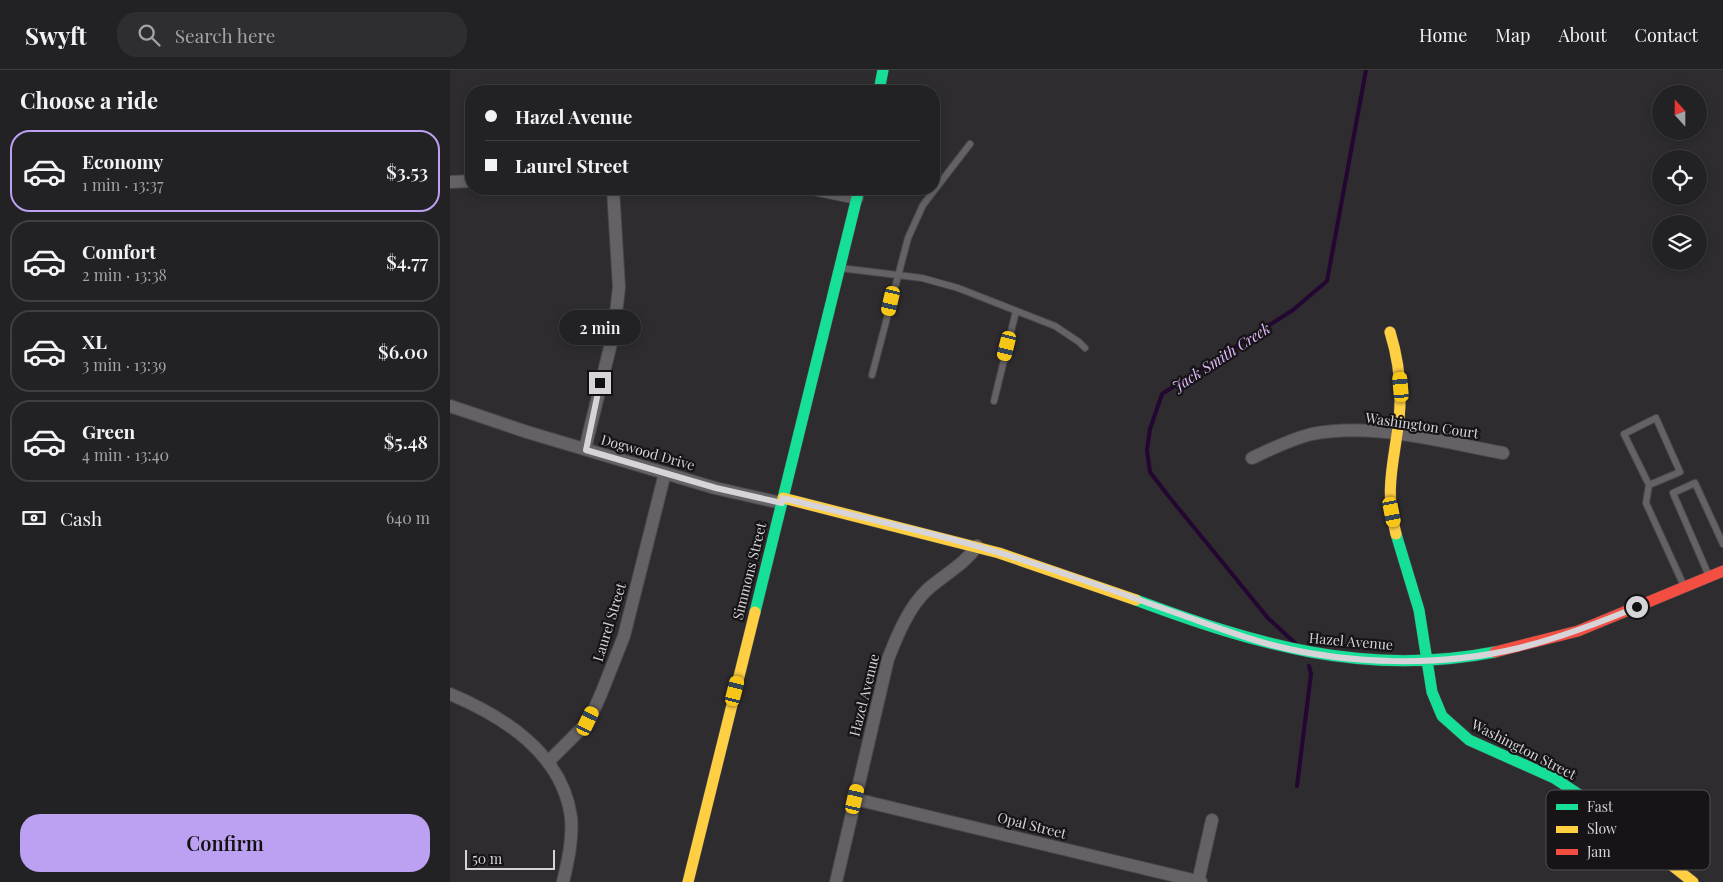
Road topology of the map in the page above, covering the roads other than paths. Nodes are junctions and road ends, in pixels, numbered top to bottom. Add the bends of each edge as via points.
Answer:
1 (883, 70) edge
2 (879, 85) edge
3 (970, 144) dead end
4 (465, 181) edge
5 (450, 182) edge
6 (940, 183) edge
7 (613, 195) edge
8 (858, 195) edge
9 (931, 195) edge
10 (840, 268) junction
11 (899, 275) junction
12 (1016, 311) junction
13 (1390, 332) dead end
14 (1085, 348) dead end
15 (872, 375) dead end
16 (994, 401) dead end
17 (450, 406) edge
18 (1397, 434) junction
19 (586, 450) junction
20 (1503, 453) dead end
21 (1252, 458) dead end
22 (665, 473) junction
23 (1649, 485) junction
24 (782, 500) junction
25 (1723, 544) edge
26 (977, 546) junction
27 (1723, 571) edge
28 (1710, 576) junction
29 (1684, 587) junction
30 (1427, 660) junction
31 (450, 694) edge
32 (548, 762) junction
33 (1575, 790) edge
34 (855, 799) junction
35 (1212, 820) dead end
36 (1678, 870) edge
37 (563, 882) edge
38 (688, 882) edge
39 (836, 882) edge
40 (1199, 882) edge
41 (1693, 882) edge

1 - 2 street
3 - 6 lane
4 - 5 street
7 - 19 street via 619,287 614,331
8 - 10 street, Simmons Street
9 - 11 lane via 908,238
10 - 11 lane
10 - 24 street, Simmons Street
11 - 12 lane via 958,288
11 - 15 lane
12 - 14 lane via 1055,326
12 - 16 lane
13 - 18 street, Washington Street via 1401,387
17 - 19 street, Dogwood Drive
18 - 20 street, Washington Court
18 - 21 street, Washington Court via 1366,431 1314,434
18 - 30 street, Washington Street via 1389,498 1418,610
19 - 22 street, Dogwood Drive
22 - 24 street, Dogwood Drive via 716,488
22 - 32 street, Laurel Street via 624,636 601,694 588,721
23 - 23 lane via 1680,472 1656,418 1624,434
23 - 29 lane via 1646,503
24 - 26 street, Hazel Avenue
24 - 38 street, Simmons Street
25 - 28 lane via 1695,483 1674,493
26 - 30 street, Hazel Avenue via 1271,645 1318,655
26 - 34 street, Hazel Avenue via 967,560 927,590 900,627 888,659
27 - 28 street, Hazel Avenue
28 - 29 street, Hazel Avenue
29 - 30 street, Hazel Avenue via 1605,620 1520,648
30 - 33 street, Washington Street via 1435,704 1451,726 1477,744
31 - 32 street via 486,709 518,731
32 - 37 street via 562,786 571,818 570,851
34 - 39 street, Hazel Avenue
34 - 40 street, Opal Street
35 - 40 street
36 - 41 street, Washington Street

